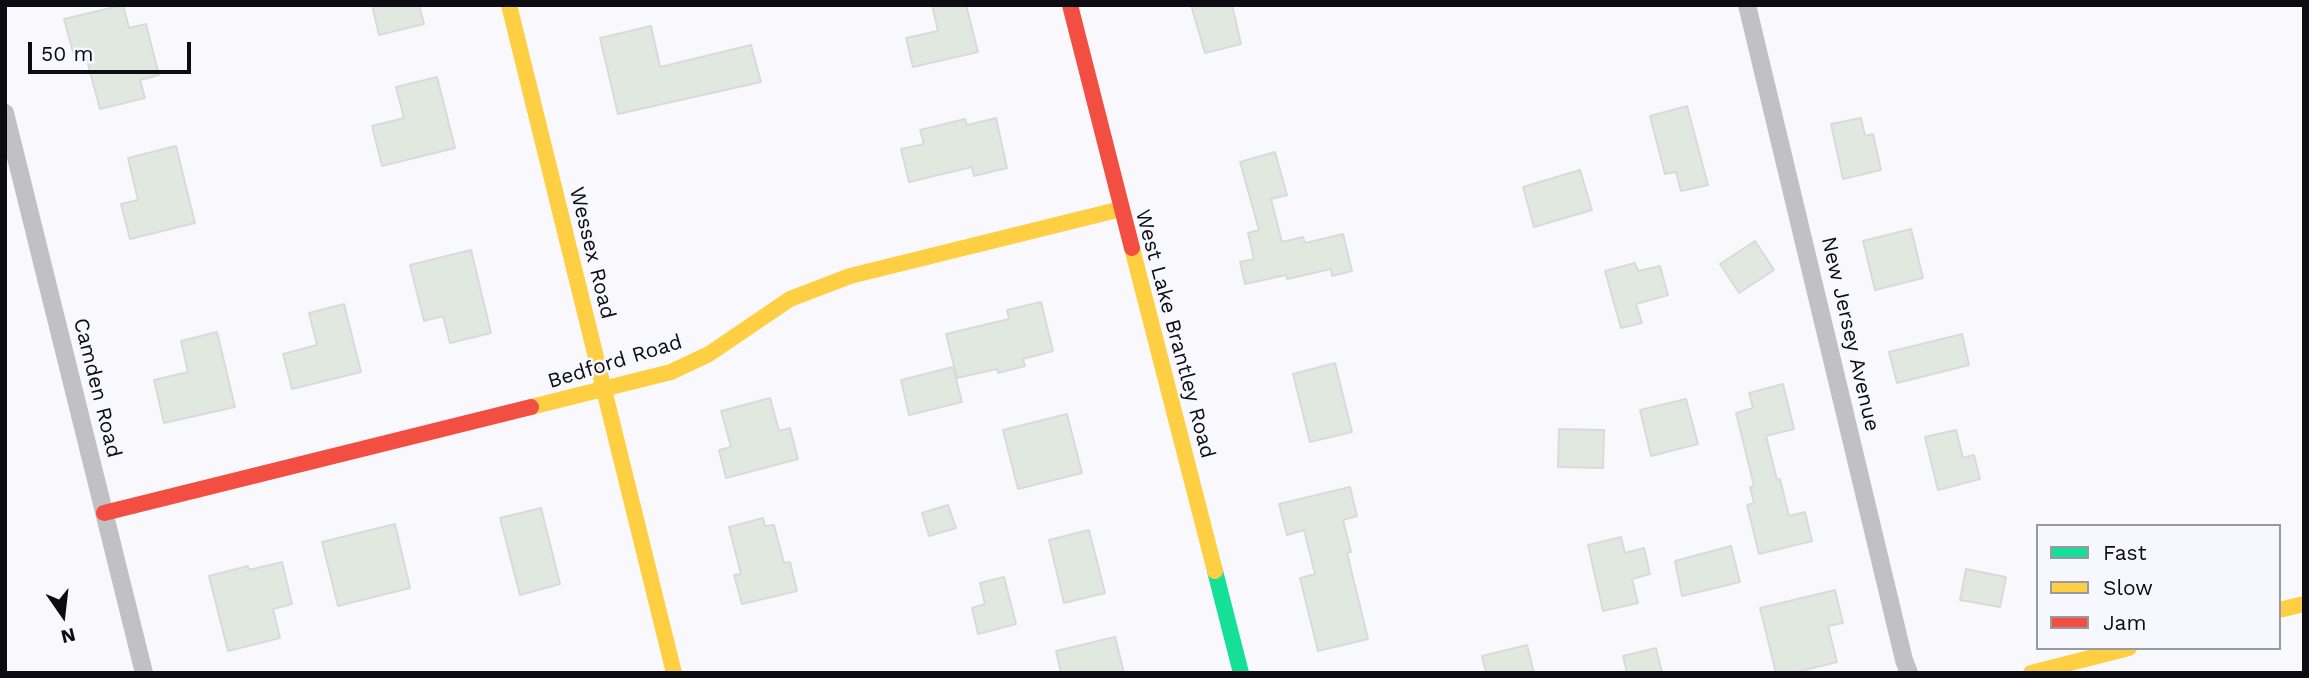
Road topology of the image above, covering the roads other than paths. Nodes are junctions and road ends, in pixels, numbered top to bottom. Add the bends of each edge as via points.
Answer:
1 (509, 5) edge
2 (1070, 5) edge
3 (1747, 5) edge
4 (5, 113) edge
5 (1121, 209) junction
6 (604, 390) junction
7 (104, 513) junction
8 (2304, 604) edge
9 (2281, 610) edge
10 (2121, 650) edge
11 (144, 673) edge
12 (674, 673) edge
13 (1241, 673) edge
14 (1909, 673) edge
15 (2031, 673) edge

1 - 6 street, Wessex Road
2 - 5 street, West Lake Brantley Road
3 - 14 street, New Jersey Avenue
4 - 7 street, Camden Road
5 - 6 street, Bedford Road via 850,276 790,299 709,354 671,372
5 - 13 street, West Lake Brantley Road
6 - 7 street, Bedford Road
6 - 12 street, Wessex Road
7 - 11 street, Camden Road
8 - 9 street
10 - 15 street

